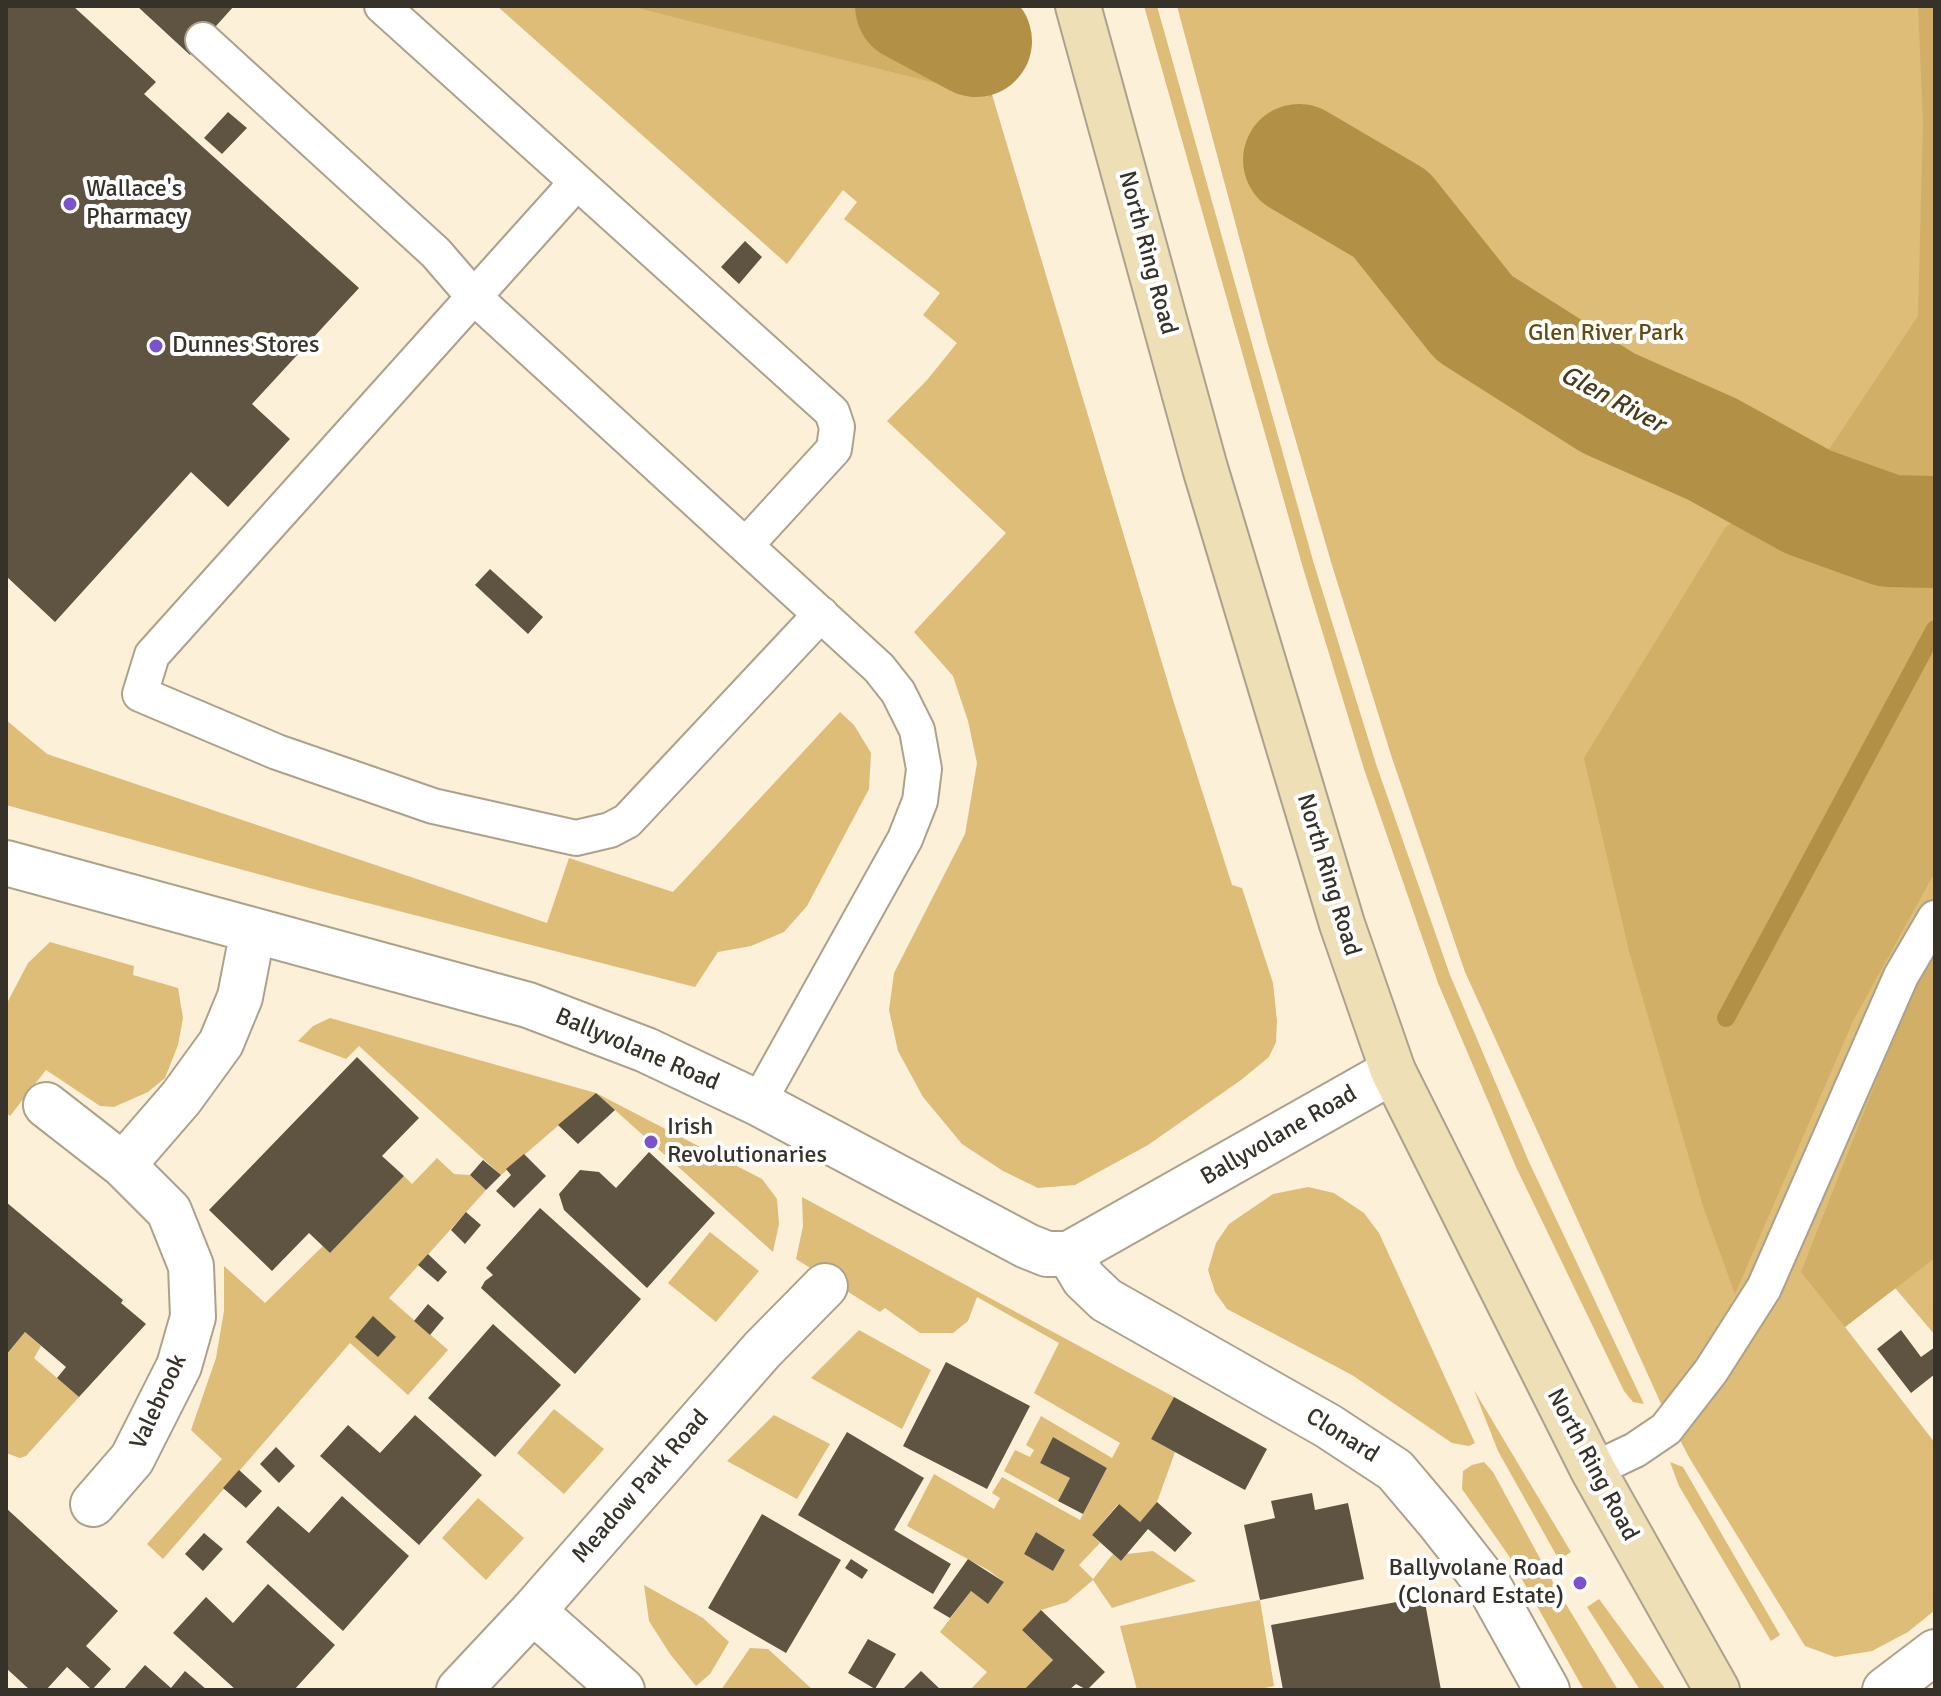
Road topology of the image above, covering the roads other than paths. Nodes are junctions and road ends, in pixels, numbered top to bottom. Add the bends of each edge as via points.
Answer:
1 (382, 6) edge
2 (1078, 6) edge
3 (203, 40) dead end
4 (577, 182) junction
5 (474, 297) junction
6 (746, 545) junction
7 (821, 614) junction
8 (6, 863) edge
9 (1935, 918) edge
10 (253, 930) junction
11 (1393, 1071) junction
12 (758, 1103) junction
13 (46, 1105) dead end
14 (123, 1165) junction
15 (1069, 1254) junction
16 (825, 1286) dead end
17 (1593, 1470) junction
18 (93, 1504) dead end
19 (533, 1611) junction
20 (1935, 1652) edge
21 (459, 1690) edge
22 (622, 1690) edge
23 (1547, 1690) edge
24 (1717, 1690) edge
25 (1885, 1690) edge

1 - 4 lane
2 - 11 main road, North Ring Road via 1205,468 1342,924
3 - 5 lane via 436,253
4 - 5 lane
4 - 6 lane via 832,412 837,427 834,449
5 - 6 lane
5 - 7 lane via 152,655 140,694 277,752 433,806 576,838 627,821
6 - 7 lane
7 - 12 lane via 879,668 904,705 917,730 924,769 920,801 905,839
8 - 10 street, Ballyvolane Road
9 - 17 lane via 1901,976 1764,1288 1666,1429
10 - 12 street, Ballyvolane Road via 528,1005 646,1050
10 - 14 street via 240,997 221,1043
11 - 15 street, Ballyvolane Road
11 - 17 main road, North Ring Road
12 - 15 street, Ballyvolane Road via 1027,1246 1047,1254
13 - 14 street, Valebrook
14 - 18 street, Valebrook via 169,1211 191,1266 193,1317 161,1405 132,1459
15 - 23 street, Clonard via 1106,1300 1395,1470 1489,1586
16 - 19 street, Meadow Park Road via 762,1350
17 - 24 main road, North Ring Road
19 - 21 street, Meadow Park Road
19 - 22 street
20 - 25 street

